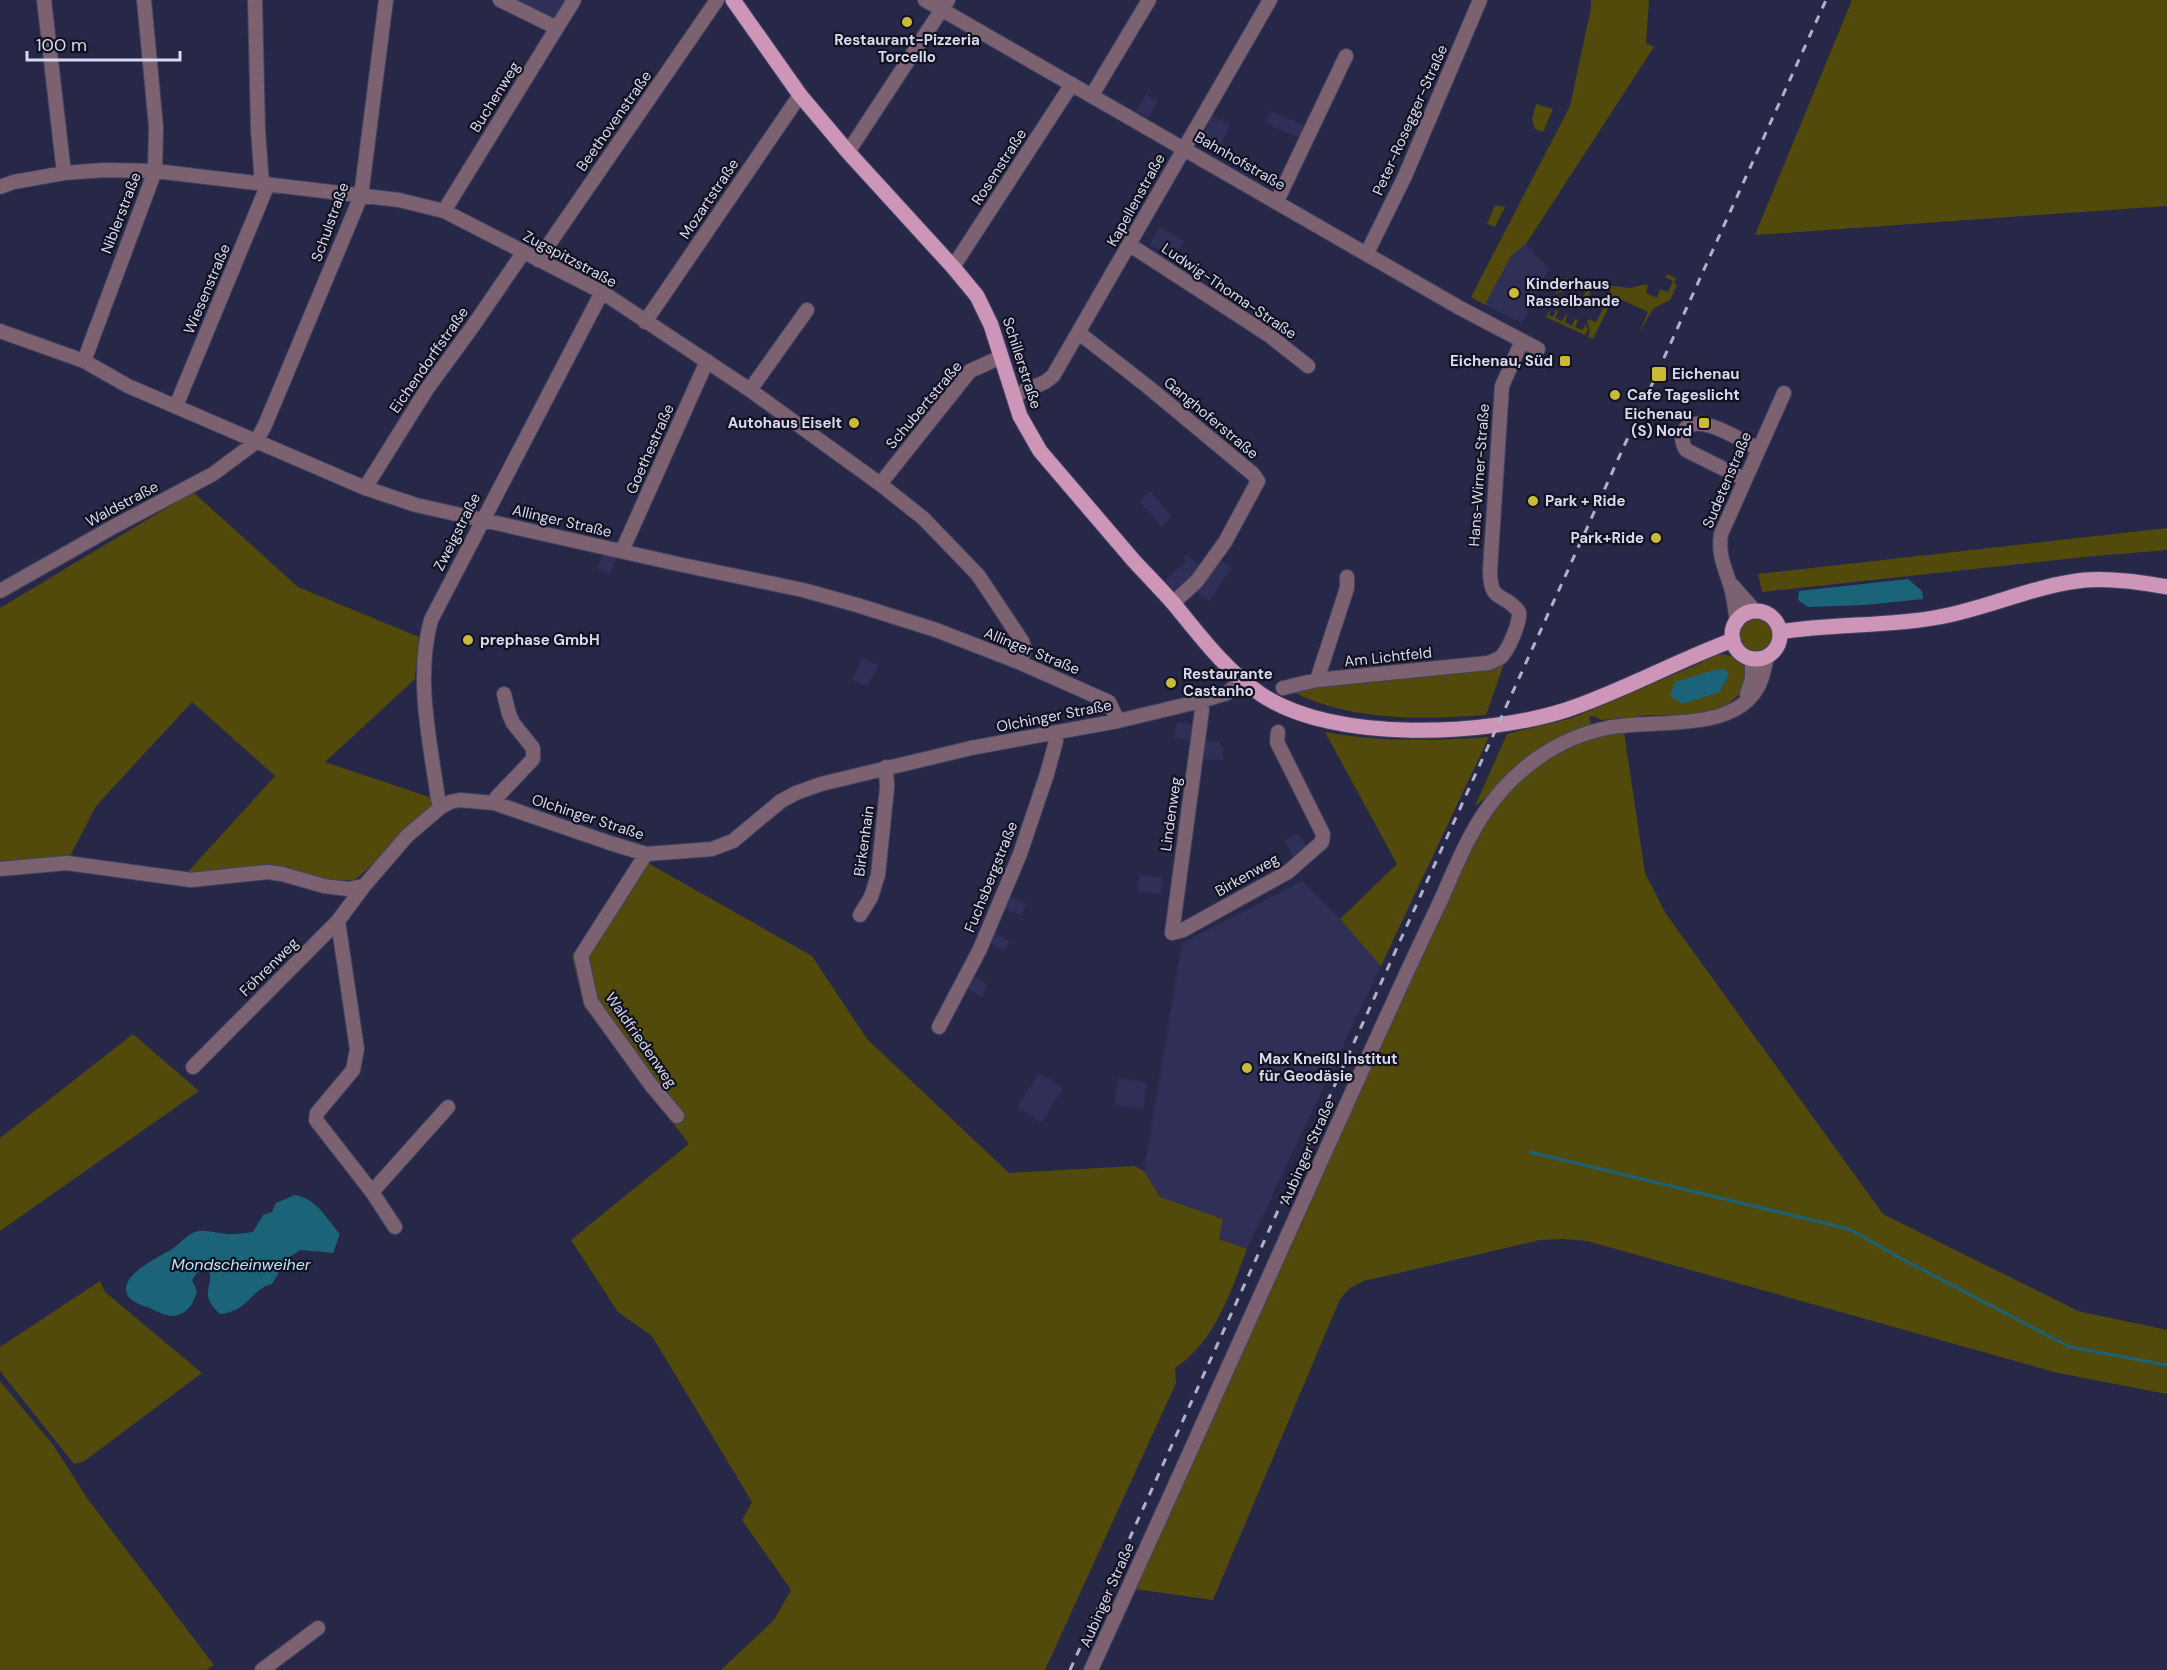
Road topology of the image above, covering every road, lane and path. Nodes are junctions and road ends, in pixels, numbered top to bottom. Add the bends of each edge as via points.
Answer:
1 (44, 0) edge
2 (144, 0) edge
3 (255, 0) edge
4 (386, 0) edge
5 (500, 0) edge
6 (574, 0) edge
7 (717, 0) edge
8 (734, 0) edge
9 (925, 0) edge
10 (1149, 0) edge
11 (1270, 0) edge
12 (1480, 0) edge
13 (945, 5) edge
14 (556, 28) junction
15 (1346, 56) dead end
16 (1072, 84) junction
17 (800, 95) junction
18 (1092, 95) junction
19 (1184, 147) junction
20 (848, 152) junction
21 (155, 171) junction
22 (64, 173) junction
23 (265, 184) junction
24 (0, 187) edge
25 (361, 196) junction
26 (1276, 201) junction
27 (444, 211) junction
28 (1130, 245) junction
29 (523, 253) junction
30 (1367, 253) junction
31 (538, 260) junction
32 (953, 267) junction
33 (602, 292) junction
34 (807, 310) dead end
35 (645, 322) junction
36 (0, 331) edge
37 (1079, 333) junction
38 (1522, 341) junction
39 (1538, 349) dead end
40 (1001, 357) junction
41 (84, 361) junction
42 (707, 362) junction
43 (1308, 366) dead end
44 (750, 390) junction
45 (1784, 393) dead end
46 (1013, 396) junction
47 (176, 406) junction
48 (256, 442) junction
49 (1758, 449) junction
50 (1744, 479) junction
51 (880, 484) junction
52 (365, 488) junction
53 (482, 519) junction
54 (622, 551) junction
55 (1347, 577) dead end
56 (1729, 582) junction
57 (2167, 587) edge
58 (0, 591) edge
59 (1173, 603) junction
60 (1755, 611) junction
61 (1737, 622) junction
62 (1780, 632) junction
63 (1733, 640) junction
64 (1767, 657) junction
65 (1752, 659) junction
66 (1497, 660) joint
67 (1021, 663) junction
68 (1243, 680) junction
69 (1317, 680) junction
70 (1283, 688) dead end
71 (504, 694) dead end
72 (1201, 701) junction
73 (1737, 708) junction
74 (1118, 721) junction
75 (1278, 732) dead end
76 (1054, 733) junction
77 (886, 767) junction
78 (494, 803) junction
79 (441, 807) junction
80 (646, 854) junction
81 (0, 869) edge
82 (364, 886) junction
83 (860, 915) dead end
84 (338, 921) junction
85 (1172, 933) joint
86 (939, 1027) dead end
87 (193, 1067) dead end
88 (448, 1107) dead end
89 (677, 1116) dead end
90 (372, 1192) junction
91 (395, 1227) dead end
92 (318, 1628) dead end
93 (262, 1670) edge
94 (1092, 1670) edge

1 - 22 street
2 - 21 street, Niblerstraße via 156,127
3 - 23 street, Wiesenstraße via 258,130
4 - 25 street, Schulstraße
5 - 14 street
6 - 14 street, Buchenweg
7 - 31 street, Beethovenstraße
8 - 17 main road, Schillerstraße
9 - 13 street, Bahnhofstraße
10 - 18 street
11 - 19 street, Kapellenstraße
12 - 30 street, Peter-Rosegger-Straße via 1405,176
13 - 16 street, Bahnhofstraße
13 - 20 street
14 - 27 street, Buchenweg
15 - 26 street
16 - 18 street, Bahnhofstraße
16 - 32 street, Rosenstraße
17 - 20 main road, Schillerstraße
17 - 35 street, Mozartstraße
18 - 19 street, Bahnhofstraße
19 - 26 street, Bahnhofstraße
19 - 28 street, Kapellenstraße
20 - 32 main road, Schillerstraße
21 - 22 street, Zugspitzstraße
21 - 23 street, Zugspitzstraße
21 - 41 street, Niblerstraße
22 - 24 street, Zugspitzstraße
23 - 25 street, Zugspitzstraße
23 - 47 street, Wiesenstraße
25 - 27 street, Zugspitzstraße
25 - 48 street, Schulstraße
26 - 30 street, Bahnhofstraße
27 - 29 street, Zugspitzstraße
28 - 37 street, Kapellenstraße
28 - 43 street, Ludwig-Thoma-Straße via 1270,336
29 - 31 street, Zugspitzstraße
29 - 52 street, Eichendorffstraße via 427,389
30 - 38 street, Bahnhofstraße
31 - 33 street, Zugspitzstraße
32 - 40 main road, Schillerstraße via 985,310
33 - 35 street, Zugspitzstraße
33 - 53 street, Zweigstraße
34 - 44 street
35 - 42 street, Zugspitzstraße
36 - 41 street, Allinger Straße
37 - 46 street, Kapellenstraße via 1053,376
37 - 59 street, Ganghoferstraße via 1148,386 1258,481 1220,550 1197,581
38 - 39 street, Bahnhofstraße
38 - 66 street, Hans-Wirner-Straße via 1502,386 1490,570 1490,587 1519,612 1519,623
40 - 46 main road, Schillerstraße
40 - 51 street, Schubertstraße via 970,371
41 - 47 street, Allinger Straße via 128,386
42 - 44 street, Zugspitzstraße
42 - 54 street, Goethestraße
44 - 51 street, Zugspitzstraße
45 - 49 street, Sudetenstraße
46 - 59 main road, Schillerstraße via 1026,429 1040,450
47 - 48 street, Allinger Straße
48 - 52 street, Allinger Straße
48 - 58 street, Waldstraße via 213,474
49 - 50 street, Sudetenstraße
49 - 50 street via 1704,423 1694,423 1685,429 1682,440 1686,450
50 - 56 street, Sudetenstraße via 1721,534 1720,553
51 - 67 street, Zugspitzstraße via 923,518 978,575 1022,641
52 - 53 street, Allinger Straße via 416,505
53 - 54 street, Allinger Straße
53 - 79 street, Zweigstraße via 427,634 424,692
54 - 67 street, Allinger Straße via 831,597 936,630
55 - 69 street via 1347,588
56 - 60 street, Sudetenstraße
56 - 61 street, Sudetenstraße
57 - 62 main road via 2121,580 2086,580 1939,617
59 - 68 main road, Schillerstraße
60 - 61 main road via 1744,614
60 - 62 main road via 1774,619
61 - 63 main road
62 - 64 main road via 1778,646
63 - 65 main road via 1737,650
63 - 68 main road, Schillerstraße via 1556,713 1455,730 1406,730 1309,716 1275,703
64 - 65 main road
64 - 73 street, Aubinger Straße via 1757,690
65 - 73 street via 1752,679
66 - 69 street, Am Lichtfeld
67 - 74 street, Allinger Straße via 1109,702
68 - 72 street, Olchinger Straße via 1227,693
69 - 70 street, Am Lichtfeld
71 - 78 street via 509,714 534,753
72 - 74 street, Olchinger Straße
72 - 85 street, Lindenweg
73 - 94 street, Aubinger Straße via 1710,720 1640,723 1564,742 1521,771 1483,814 1418,947
74 - 76 street, Olchinger Straße
75 - 85 street, Birkenweg via 1277,742 1323,834 1322,842 1288,872
76 - 77 street, Olchinger Straße
76 - 86 street, Fuchsbergstraße via 1056,741 1047,774 1020,854 983,942
77 - 80 street, Olchinger Straße via 796,793 722,846
77 - 83 street, Birkenhain via 878,875
78 - 79 street, Olchinger Straße via 460,800
78 - 80 street, Olchinger Straße
79 - 82 street, Olchinger Straße via 407,836
80 - 89 street, Waldfriedenweg via 581,956 591,1002
81 - 82 street via 67,863 191,880 267,872 324,886
82 - 84 street, Föhrenweg
84 - 87 street, Föhrenweg
84 - 90 street via 357,1049 353,1070 316,1113 316,1120
88 - 90 street
90 - 91 street
92 - 93 street

